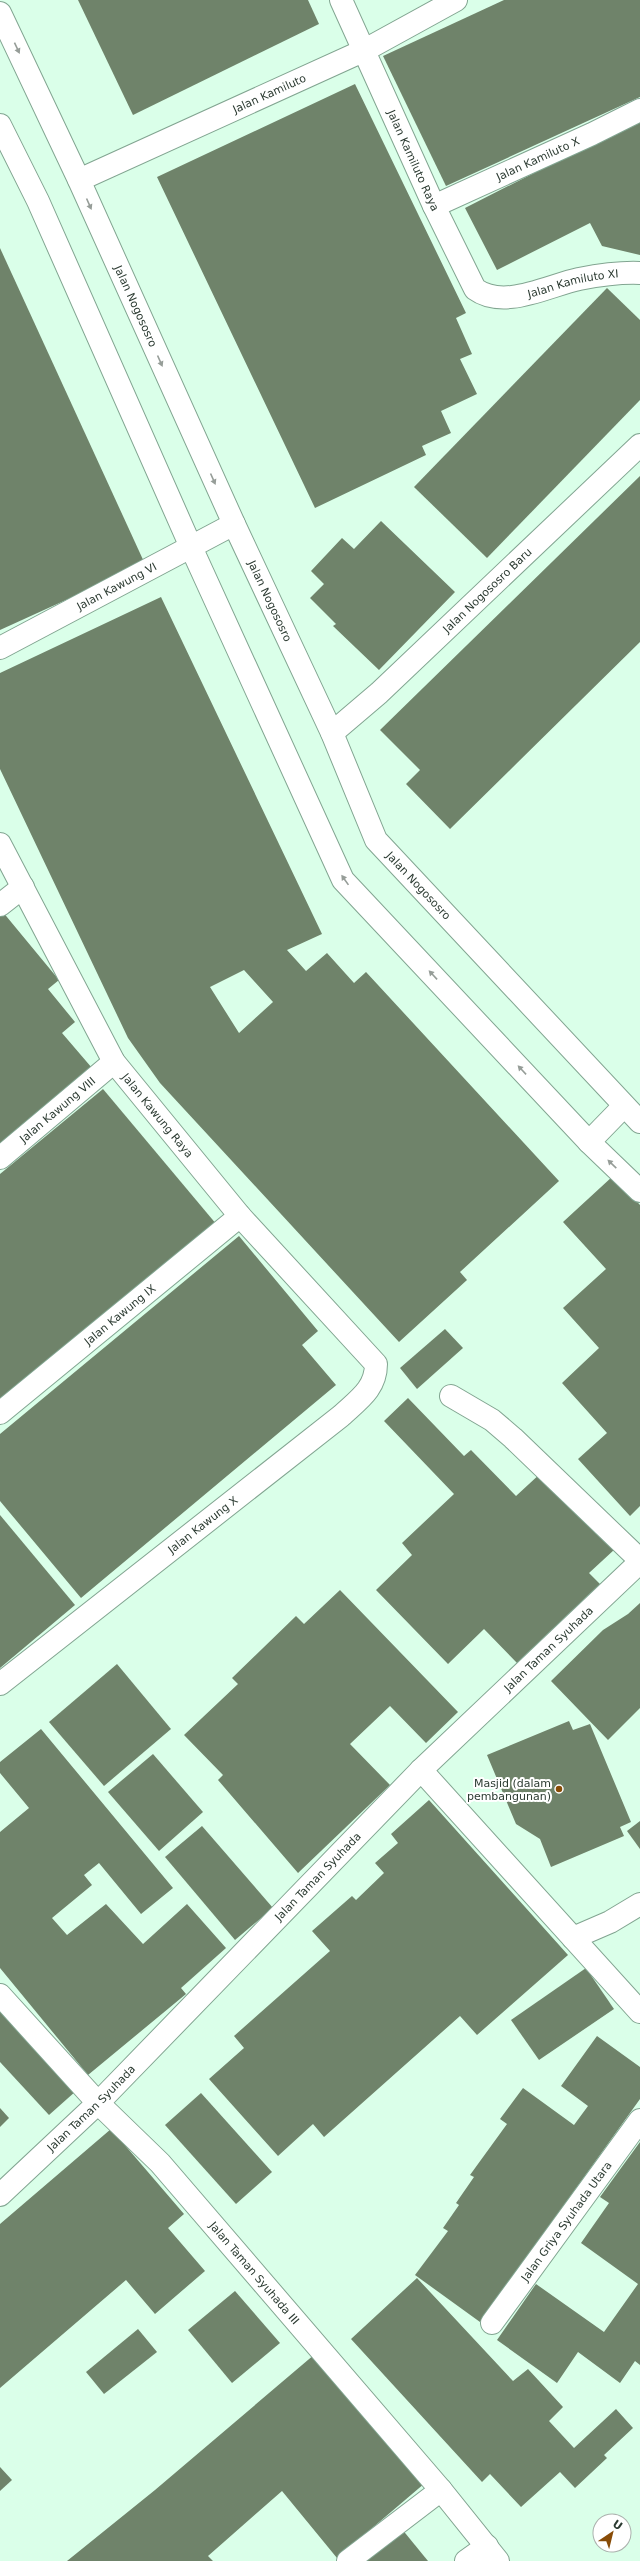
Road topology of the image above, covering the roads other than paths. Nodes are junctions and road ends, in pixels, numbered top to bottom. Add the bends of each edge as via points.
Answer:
1 (341, 0) edge
2 (456, 0) edge
3 (0, 13) edge
4 (365, 50) junction
5 (640, 110) edge
6 (0, 125) edge
7 (79, 180) junction
8 (434, 206) junction
9 (640, 273) edge
10 (506, 298) joint
11 (640, 445) edge
12 (234, 524) junction
13 (191, 547) junction
14 (0, 648) edge
15 (332, 733) junction
16 (0, 844) edge
17 (23, 887) junction
18 (0, 905) edge
19 (114, 1062) junction
20 (624, 1106) junction
21 (640, 1122) edge
22 (589, 1142) junction
23 (0, 1158) edge
24 (640, 1191) edge
25 (240, 1216) junction
26 (366, 1352) joint
27 (451, 1396) dead end
28 (0, 1414) edge
29 (640, 1561) edge
30 (0, 1684) edge
31 (421, 1770) junction
32 (640, 1904) edge
33 (573, 1938) junction
34 (0, 1995) edge
35 (640, 2012) edge
36 (98, 2103) junction
37 (640, 2120) edge
38 (0, 2195) edge
39 (492, 2323) dead end
40 (441, 2490) junction
41 (492, 2553) edge
42 (348, 2561) edge
43 (466, 2561) edge

1 - 4 street, Jalan Kamiluto Raya
2 - 4 street, Jalan Kamiluto
3 -> 7 street, Jalan Nogososro
4 - 7 street, Jalan Kamiluto
4 - 8 street, Jalan Kamiluto Raya
5 - 8 street, Jalan Kamiluto X
6 - 13 street via 38,201
7 -> 12 street, Jalan Nogososro
8 - 10 street, Jalan Kamiluto Raya via 475,289 485,296
9 - 10 street, Jalan Kamiluto XI via 615,272
11 - 15 street, Jalan Nogososro Baru via 379,693
12 - 13 street, Jalan Kawung VI
12 - 15 street, Jalan Nogososro
13 - 14 street, Jalan Kawung VI
22 -> 13 street via 343,880
15 - 20 street, Jalan Nogososro via 376,840
16 - 17 street, Jalan Kawung Raya
17 - 18 street
17 - 19 street, Jalan Kawung Raya
19 - 23 street, Jalan Kawung VIII
19 - 25 street, Jalan Kawung Raya
20 - 21 street, Jalan Nogososro
20 - 22 street
24 -> 22 street
25 - 26 street, Jalan Kawung Raya
25 - 28 street, Jalan Kawung IX
26 - 30 street, Jalan Kawung X via 376,1364 376,1379 341,1416
27 - 29 street via 492,1420 513,1438
29 - 31 street, Jalan Taman Syuhada
31 - 33 street
31 - 36 street, Jalan Taman Syuhada
32 - 33 street via 610,1922
33 - 35 street
34 - 36 street, Jalan Taman Syuhada III
36 - 38 street, Jalan Taman Syuhada
36 - 40 street, Jalan Taman Syuhada III via 160,2163
37 - 39 street, Jalan Griya Syuhada Utara
40 - 41 street, Jalan Taman Syuhada III
40 - 42 street
41 - 43 street

